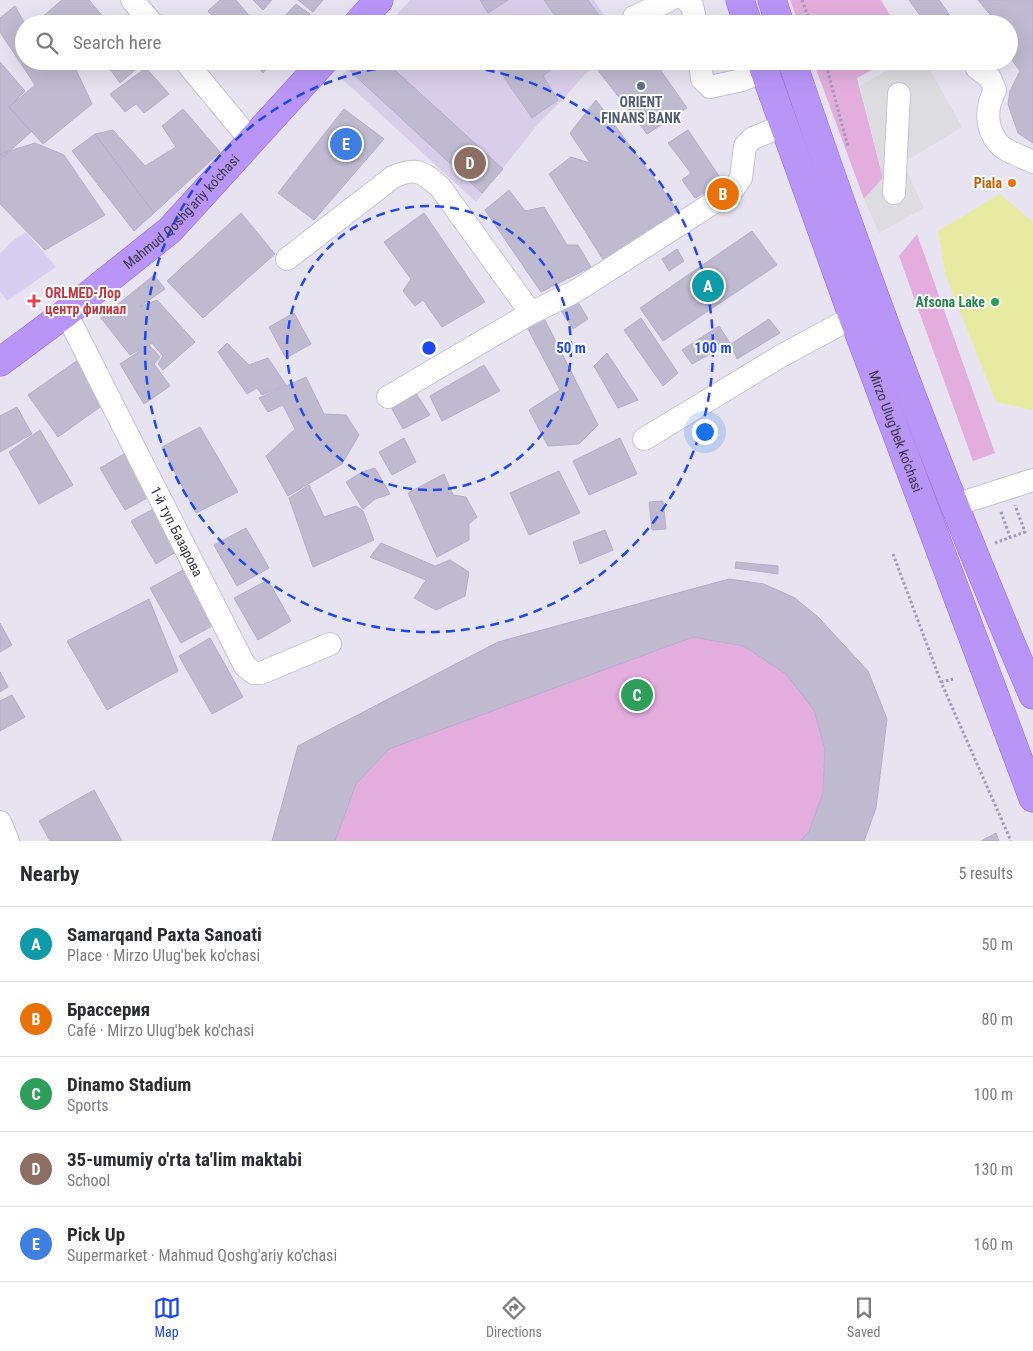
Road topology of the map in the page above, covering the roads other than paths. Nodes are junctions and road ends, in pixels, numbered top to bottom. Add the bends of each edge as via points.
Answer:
1 (132, 0) edge
2 (379, 0) edge
3 (670, 0) edge
4 (686, 0) edge
5 (740, 0) edge
6 (772, 0) edge
7 (145, 15) edge
8 (365, 15) edge
9 (638, 15) edge
10 (694, 15) edge
11 (745, 15) edge
12 (777, 15) edge
13 (192, 70) edge
14 (316, 70) edge
15 (701, 70) edge
16 (756, 70) edge
17 (763, 70) edge
18 (795, 70) edge
19 (980, 70) edge
20 (899, 94) dead end
21 (783, 126) junction
22 (252, 142) junction
23 (1033, 162) edge
24 (894, 194) dead end
25 (287, 260) dead end
26 (66, 313) junction
27 (530, 314) junction
28 (853, 316) junction
29 (0, 362) edge
30 (388, 397) dead end
31 (644, 439) dead end
32 (1033, 480) edge
33 (955, 505) junction
34 (330, 644) dead end
35 (1030, 680) edge
36 (1033, 798) edge
37 (0, 822) edge
38 (8, 841) edge

1 - 7 street
2 - 8 main road
3 - 9 street
4 - 10 street via 692,5
5 - 11 main road
6 - 12 main road
13 - 22 street
14 - 22 main road, Mahmud Qoshg'ariy ko'chasi
15 - 16 street via 702,79 710,87 742,80
17 - 21 main road, Mirzo Ulug'bek ko'chasi
18 - 33 main road via 842,211
19 - 23 street via 990,78 995,90 987,120 998,144
20 - 24 street
21 - 27 street via 753,138 745,146 741,178 734,188 619,265
21 - 28 main road, Mirzo Ulug'bek ko'chasi
22 - 26 main road, Mahmud Qoshg'ariy ko'chasi via 170,230
25 - 27 street via 393,177 409,171 424,174 440,187
26 - 29 main road, Mahmud Qoshg'ariy ko'chasi
26 - 34 street, 1-й туп.Базарова via 245,666 254,673 261,673
27 - 30 street
28 - 31 street
28 - 36 main road, Mirzo Ulug'bek ko'chasi
32 - 33 street via 1003,498
33 - 35 main road
37 - 38 street

